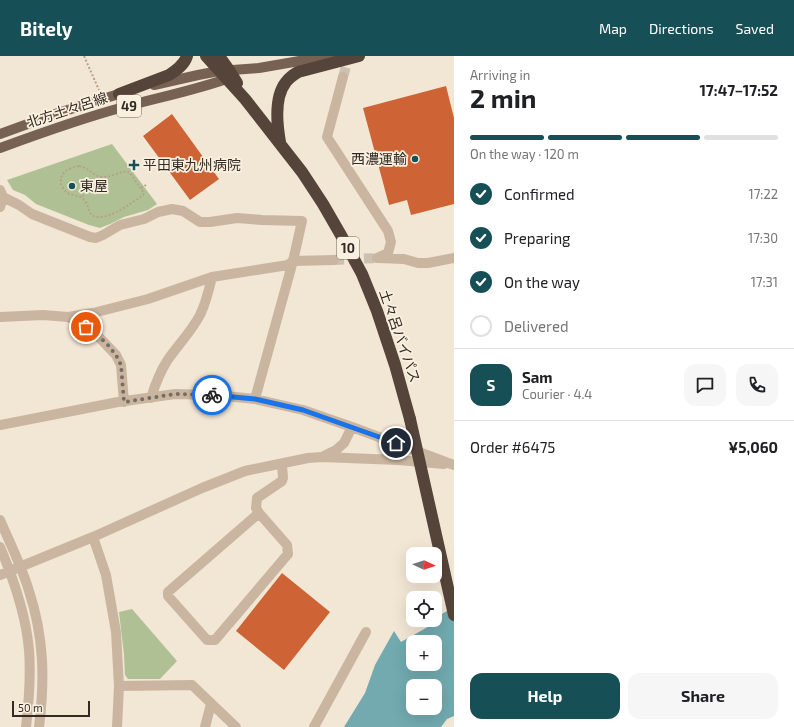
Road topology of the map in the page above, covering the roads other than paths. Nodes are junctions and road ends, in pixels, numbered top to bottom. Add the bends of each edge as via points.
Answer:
1 (187, 56) edge
2 (206, 56) edge
3 (219, 56) edge
4 (336, 56) edge
5 (359, 56) edge
6 (227, 74) junction
7 (343, 77) tunnel mouth
8 (119, 94) junction
9 (0, 134) edge
10 (281, 143) junction
11 (0, 148) edge
12 (1, 193) edge
13 (0, 207) edge
14 (454, 258) edge
15 (334, 260) tunnel mouth
16 (293, 261) junction
17 (212, 277) junction
18 (0, 317) edge
19 (68, 317) junction
20 (151, 398) junction
21 (255, 399) junction
22 (124, 402) junction
23 (0, 424) edge
24 (352, 427) junction
25 (322, 457) junction
26 (282, 464) junction
27 (454, 465) edge
28 (260, 513) junction
29 (0, 520) edge
30 (93, 537) junction
31 (0, 547) edge
32 (21, 566) junction
33 (10, 571) junction
34 (0, 575) edge
35 (454, 615) edge
36 (366, 632) dead end
37 (120, 686) junction
38 (211, 704) junction
39 (26, 727) edge
40 (39, 727) edge
41 (116, 727) edge
42 (206, 727) edge
43 (236, 727) edge
44 (314, 727) edge

1 - 8 highway via 182,65 169,75
2 - 6 highway, 土々呂バイパス / 10
3 - 6 highway, 土々呂バイパス / 10
4 - 6 main road, 北方土々呂線 / 49
5 - 10 highway via 298,72 285,83 281,90 278,113
6 - 8 main road, 北方土々呂線 / 49 via 198,75
6 - 10 highway, 土々呂バイパス / 10
6 - 11 main road, 北方土々呂線 / 49 via 200,88 116,109
7 - 14 street via 327,137 388,231 391,242 388,252 377,258 428,263
8 - 9 main road, 北方土々呂線 / 49
10 - 35 highway, 土々呂バイパス / 10, bridge via 323,204 362,274 377,311 410,419
12 - 13 street
12 - 16 street via 32,214 96,238 120,225 172,209 183,211 200,222 237,218 302,221
15 - 16 street
16 - 17 street via 288,265
16 - 21 street
17 - 19 street via 148,299
17 - 20 street via 200,314 158,376
18 - 19 street
19 - 22 street via 96,334 116,355 121,365
20 - 21 street via 175,394
20 - 22 street
21 - 24 street via 303,410
22 - 23 street
24 - 25 street via 336,450
24 - 27 street
25 - 26 street
25 - 27 street
26 - 28 street via 282,481 257,498 256,508
26 - 30 street via 245,471
28 - 28 street via 168,592 168,596 207,640 215,640 288,554 287,545
29 - 32 street
30 - 32 street
30 - 37 street via 106,575 116,632
31 - 33 street
32 - 33 street
32 - 40 street via 30,591 42,648 42,706
33 - 34 street
33 - 39 street via 29,649
36 - 44 street
37 - 38 street via 192,685
37 - 41 street
38 - 42 street
38 - 43 street

